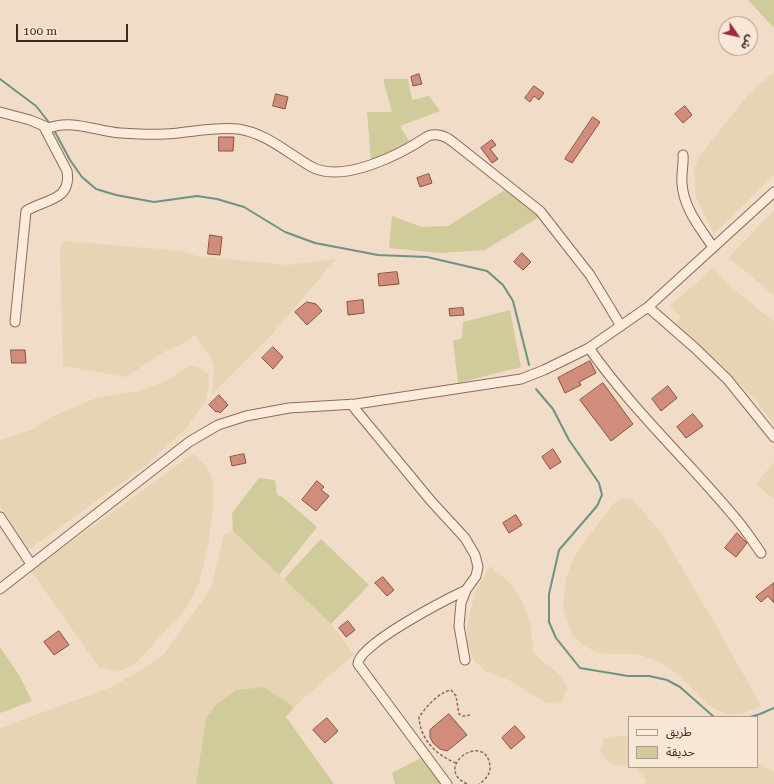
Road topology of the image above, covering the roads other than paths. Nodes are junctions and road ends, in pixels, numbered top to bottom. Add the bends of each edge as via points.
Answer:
1 (0, 112) edge
2 (46, 127) junction
3 (684, 155) dead end
4 (774, 192) edge
5 (713, 247) junction
6 (648, 307) junction
7 (15, 322) dead end
8 (621, 326) junction
9 (589, 348) junction
10 (351, 404) junction
11 (774, 437) edge
12 (0, 516) edge
13 (761, 553) dead end
14 (31, 564) junction
15 (0, 589) edge
16 (466, 590) junction
17 (465, 660) dead end
18 (447, 784) edge

1 - 2 street
2 - 7 street via 69,179 62,194 26,211
2 - 8 street via 58,124 115,132 164,134 236,129 267,138 312,167 335,173 350,171 395,156 428,136 441,135 540,211 590,275
3 - 5 street via 682,184 685,200
4 - 5 street
5 - 6 street
6 - 8 street
6 - 11 street via 728,380
8 - 9 street
9 - 10 street via 521,379
9 - 13 street via 605,371 733,514
10 - 14 street via 289,408 246,416 218,425 189,442
10 - 16 street via 465,538 478,566 476,576
12 - 14 street
14 - 15 street
16 - 17 street via 461,603 459,626
16 - 18 street via 436,604 389,633 358,660 358,664

